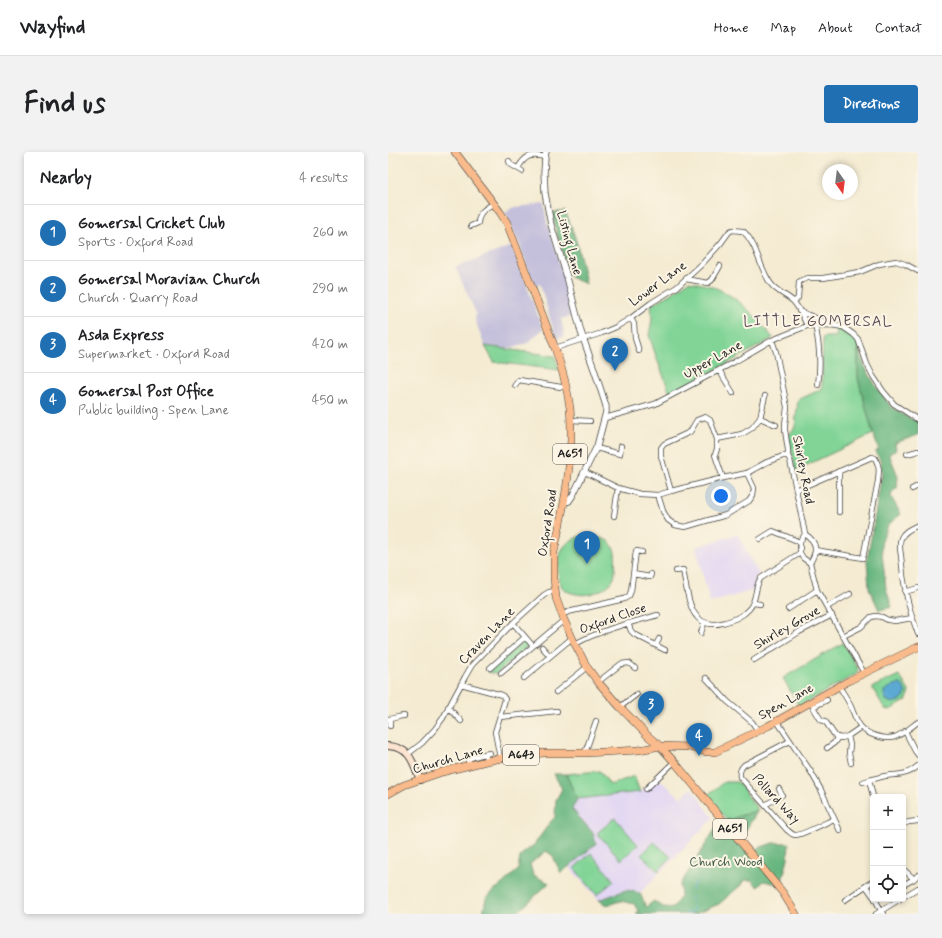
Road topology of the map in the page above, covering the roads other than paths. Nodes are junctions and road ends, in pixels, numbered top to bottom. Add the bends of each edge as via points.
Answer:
1 (455, 152) edge
2 (545, 154) edge
3 (509, 161) dead end
4 (494, 203) junction
5 (471, 226) dead end
6 (720, 266) dead end
7 (918, 271) edge
8 (686, 279) junction
9 (794, 302) junction
10 (799, 311) junction
11 (631, 318) junction
12 (815, 325) junction
13 (831, 325) junction
14 (807, 326) junction
15 (583, 339) junction
16 (772, 340) junction
17 (555, 348) junction
18 (639, 351) dead end
19 (719, 370) junction
20 (516, 375) dead end
21 (519, 380) junction
22 (515, 385) dead end
23 (818, 385) dead end
24 (566, 387) junction
25 (733, 393) dead end
26 (765, 396) dead end
27 (605, 418) junction
28 (760, 418) junction
29 (571, 420) junction
30 (918, 420) edge
31 (590, 421) dead end
32 (776, 425) dead end
33 (717, 439) junction
34 (621, 446) dead end
35 (596, 448) junction
36 (918, 451) edge
37 (907, 454) dead end
38 (788, 456) junction
39 (839, 471) junction
40 (585, 472) junction
41 (747, 473) junction
42 (722, 478) junction
43 (918, 486) edge
44 (618, 488) junction
45 (912, 489) dead end
46 (796, 490) junction
47 (671, 491) junction
48 (658, 495) junction
49 (565, 502) junction
50 (839, 512) dead end
51 (614, 516) dead end
52 (918, 525) edge
53 (804, 534) junction
54 (760, 539) dead end
55 (800, 542) junction
56 (816, 550) junction
57 (642, 552) dead end
58 (800, 553) junction
59 (810, 562) junction
60 (676, 571) dead end
61 (633, 574) junction
62 (651, 577) dead end
63 (918, 588) edge
64 (818, 590) junction
65 (555, 591) junction
66 (905, 592) junction
67 (850, 594) dead end
68 (754, 603) junction
69 (760, 604) dead end
70 (827, 607) junction
71 (788, 609) dead end
72 (658, 615) dead end
73 (832, 615) junction
74 (563, 618) junction
75 (912, 618) junction
76 (628, 623) junction
77 (704, 623) junction
78 (513, 624) junction
79 (700, 633) dead end
80 (918, 634) edge
81 (843, 636) junction
82 (525, 637) junction
83 (659, 639) dead end
84 (573, 641) junction
85 (656, 645) junction
86 (533, 646) junction
87 (542, 647) dead end
88 (918, 647) edge
89 (665, 650) dead end
90 (550, 656) junction
91 (754, 660) dead end
92 (587, 667) junction
93 (490, 668) dead end
94 (635, 668) dead end
95 (501, 673) dead end
96 (864, 673) junction
97 (526, 675) dead end
98 (706, 678) dead end
99 (598, 682) junction
100 (461, 684) junction
101 (839, 686) junction
102 (556, 692) dead end
103 (637, 694) dead end
104 (827, 700) dead end
105 (448, 707) junction
106 (620, 707) junction
107 (557, 711) dead end
108 (404, 716) dead end
109 (500, 717) junction
110 (389, 719) edge
111 (461, 721) dead end
112 (596, 721) dead end
113 (776, 721) junction
114 (918, 722) edge
115 (390, 726) dead end
116 (861, 727) junction
117 (905, 731) junction
118 (758, 732) junction
119 (848, 736) junction
120 (838, 737) junction
121 (790, 741) junction
122 (388, 746) edge
123 (660, 746) junction
124 (827, 748) dead end
125 (490, 753) dead end
126 (585, 753) junction
127 (408, 754) junction
128 (918, 755) edge
129 (485, 758) junction
130 (500, 758) junction
131 (674, 762) junction
132 (851, 763) dead end
133 (918, 766) edge
134 (420, 780) junction
135 (869, 780) junction
136 (863, 782) dead end
137 (646, 789) dead end
138 (779, 789) dead end
139 (388, 794) edge
140 (872, 794) edge
141 (765, 805) junction
142 (834, 819) junction
143 (918, 821) edge
144 (906, 823) edge
145 (840, 831) dead end
146 (906, 872) edge
147 (918, 875) edge
148 (914, 879) junction
149 (870, 883) edge
150 (906, 883) edge
151 (866, 886) junction
152 (918, 888) edge
153 (870, 892) edge
154 (906, 895) edge
155 (845, 900) dead end
156 (878, 902) edge
157 (896, 902) edge
158 (882, 912) edge
159 (796, 914) edge
160 (876, 914) edge

1 - 4 main road, Oxford Road / A651
2 - 3 street via 528,156 520,169
2 - 15 street, Listing Lane via 545,193 551,225
4 - 5 street via 479,215 479,224
4 - 17 main road, Oxford Road / A651 via 507,223
6 - 8 street via 709,283
7 - 9 street via 896,261 879,264 860,272 808,278 799,282 798,298
8 - 9 street, Lower Lane via 721,244 729,232 743,231 754,246 772,286
8 - 11 street, Lower Lane
9 - 10 street, Lower Lane
10 - 13 street, Upper Lane
10 - 14 street, Lower Lane
11 - 15 street, Lower Lane via 602,333
11 - 18 street
12 - 13 street, Upper Lane
12 - 14 street, Upper Lane
12 - 23 street via 820,350
13 - 30 street, Upper Lane via 843,327 854,334 867,364 883,391 894,404
14 - 16 street, Upper Lane
15 - 17 street, Lower Lane
15 - 27 street, Listing Lane via 606,406
16 - 19 street, Upper Lane
16 - 38 street, Shirley Road via 787,406 785,426
17 - 24 main road, Oxford Road / A651
19 - 25 street
19 - 27 street, Upper Lane via 655,404
20 - 21 street
21 - 22 street
21 - 24 street
24 - 29 main road, Oxford Road / A651
26 - 28 street
27 - 35 street
28 - 32 street
28 - 33 street via 752,428 742,434
29 - 31 street
29 - 49 main road, Oxford Road / A651
33 - 42 street via 715,455
33 - 47 street via 710,420 705,417 697,420 690,432 664,444 661,456
34 - 35 street via 620,454
35 - 40 street
36 - 37 street
38 - 41 street via 767,462
38 - 46 street, Shirley Road
39 - 46 street
39 - 50 street
39 - 56 street via 872,457 875,458 880,470 863,558
40 - 44 street
40 - 49 street via 573,496
41 - 42 street
41 - 48 street via 754,488 749,501 726,515 685,527 675,526 668,520
42 - 47 street
43 - 45 street
44 - 48 street via 640,494
44 - 51 street
46 - 53 street, Shirley Road
47 - 48 street
49 - 65 main road, Oxford Road / A651 via 554,552
52 - 66 street via 900,540
53 - 55 street
53 - 56 street, Shirley Road via 811,538
54 - 55 street via 772,531
55 - 58 street
56 - 59 street
57 - 61 street via 636,552
58 - 59 street
58 - 68 street via 758,581
59 - 64 street
60 - 77 street via 683,570 690,604 697,618
61 - 62 street
61 - 74 street via 629,596 568,612
63 - 66 street
64 - 70 street
64 - 71 street
65 - 74 main road, Oxford Road / A651
65 - 78 street, Craven Lane via 544,595
66 - 75 street
67 - 70 street
68 - 69 street
68 - 77 street via 738,618 718,624
70 - 73 street
72 - 76 street, Oxford Close
73 - 81 street
73 - 91 street, Shirley Grove
74 - 84 main road, Oxford Road / A651
74 - 86 street
75 - 80 street
75 - 81 street via 895,621 872,617 861,627
76 - 84 street, Oxford Close
76 - 85 street via 634,634
77 - 79 street
78 - 82 street
78 - 100 street, Craven Lane via 472,665
81 - 96 street
82 - 86 street
82 - 93 street
83 - 85 street
84 - 90 street, Oxford Close
84 - 92 main road, Oxford Road / A651
85 - 89 street
86 - 95 street
87 - 90 street
88 - 96 main road, Spen Lane / A643
90 - 97 street, Oxford Close
92 - 99 main road, Oxford Road / A651
92 - 102 street
94 - 99 street via 629,663 621,664
96 - 101 main road, Spen Lane / A643
98 - 118 street via 727,702 752,722
99 - 106 main road, Oxford Road / A651
100 - 105 street, Craven Lane
100 - 109 street via 502,695 504,703
101 - 113 main road, Spen Lane / A643
101 - 116 street
103 - 106 street
104 - 120 street via 814,708 821,720 826,721
105 - 111 street
105 - 127 street, Craven Lane via 435,729
106 - 123 main road, Oxford Road / A651
107 - 109 street
108 - 110 street
109 - 130 street via 495,732
110 - 115 street
112 - 126 street
113 - 118 main road, Spen Lane / A643
113 - 121 street
114 - 117 street
116 - 117 street via 876,736 889,738
116 - 119 street
117 - 128 street
118 - 123 main road, Spen Lane / A643 via 712,753 689,747
119 - 120 street
119 - 132 street
120 - 124 street
121 - 141 street, Pollard Way via 744,765 739,772 740,777
121 - 142 street via 811,772
122 - 127 main road via 401,748
123 - 126 main road, Church Lane / A643 via 639,750
123 - 131 main road, Oxford Road / A651
125 - 129 street
126 - 130 main road, Church Lane / A643 via 544,753
127 - 134 main road
129 - 130 main road, Church Lane / A643
129 - 134 main road, Church Lane / A643
131 - 137 street
131 - 159 main road, Oxford Road / A651 via 783,893
133 - 135 street via 905,774
134 - 139 main road, Church Lane / A643
135 - 136 street
135 - 140 street
138 - 141 street via 782,795
141 - 142 street, Pollard Way via 793,835
142 - 145 street
143 - 144 street
146 - 148 street
147 - 148 street
148 - 150 street
148 - 152 street
149 - 151 street
151 - 153 street
151 - 155 street
152 - 154 street
156 - 158 street
157 - 158 street
158 - 160 street

